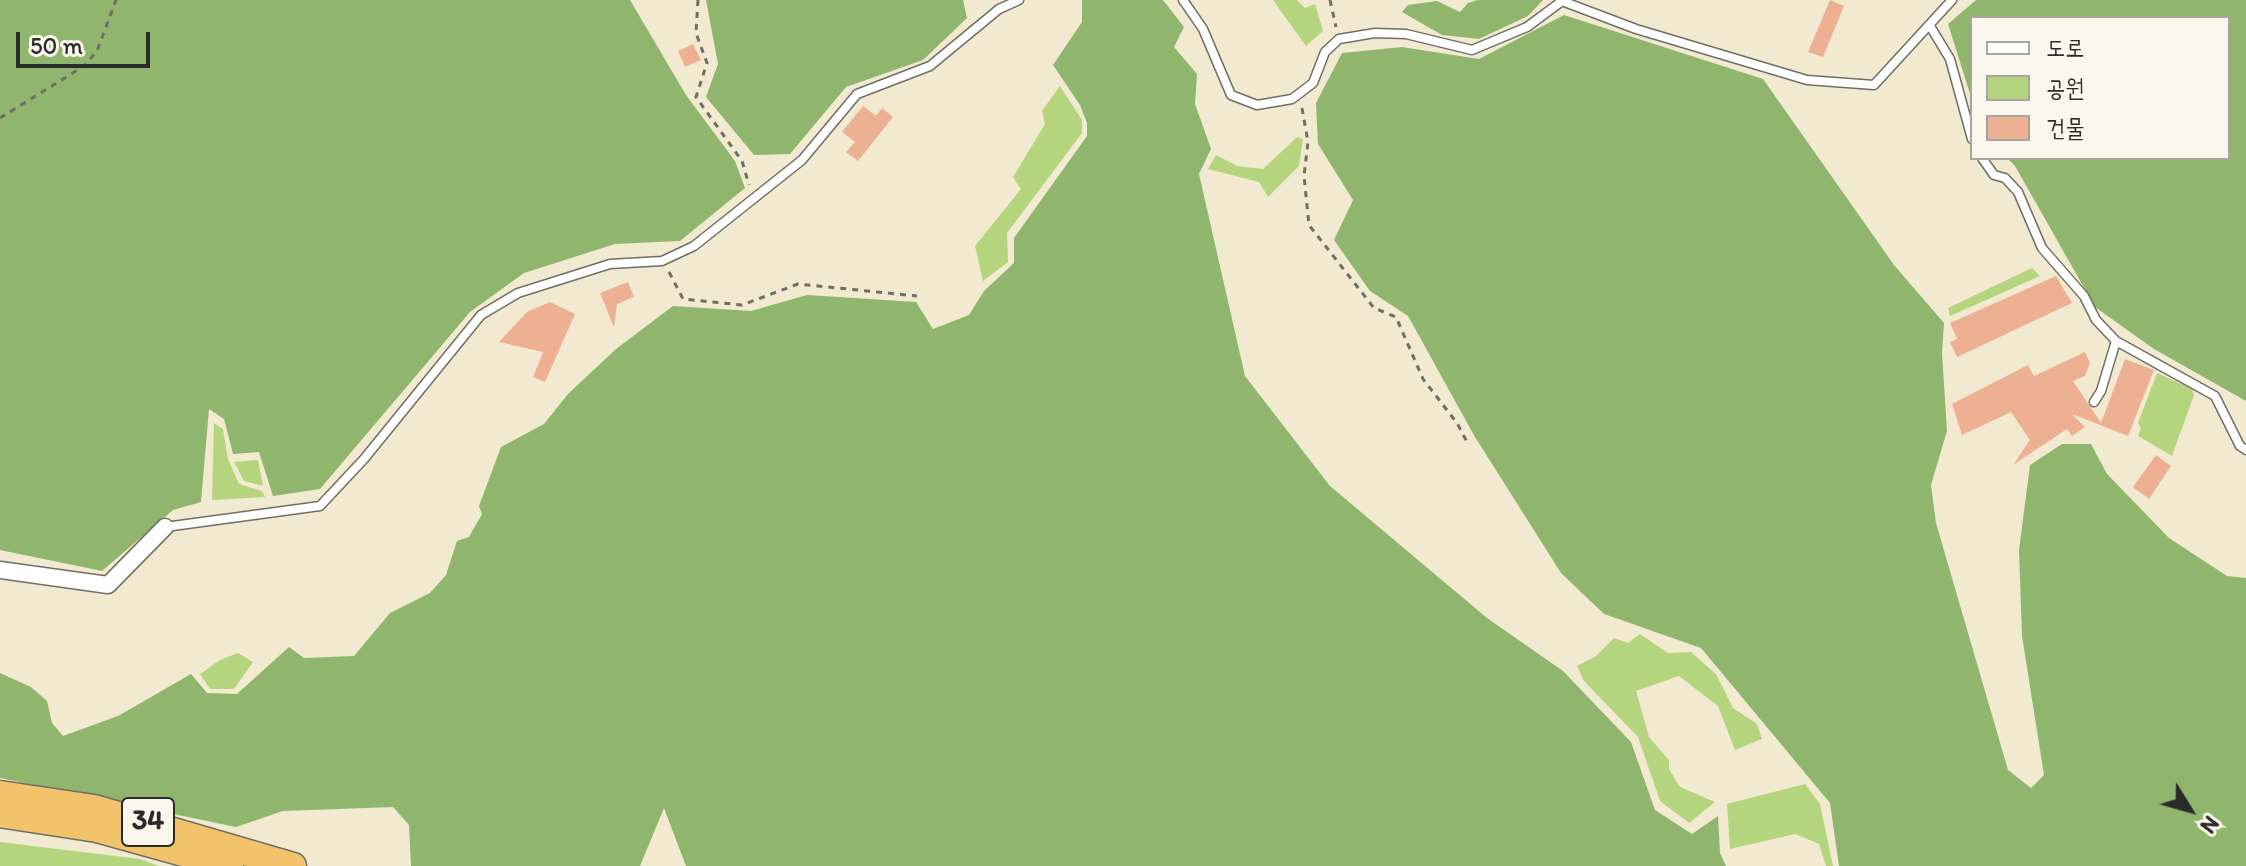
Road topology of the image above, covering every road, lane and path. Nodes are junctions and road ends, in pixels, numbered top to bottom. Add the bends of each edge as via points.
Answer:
1 (116, 0) edge
2 (698, 0) edge
3 (1019, 0) edge
4 (1183, 0) edge
5 (1330, 0) edge
6 (1952, 0) edge
7 (1930, 26) junction
8 (1339, 39) junction
9 (1300, 93) junction
10 (0, 118) edge
11 (1970, 132) edge
12 (1983, 160) edge
13 (752, 200) junction
14 (662, 261) junction
15 (917, 296) dead end
16 (2116, 341) junction
17 (2094, 402) dead end
18 (1467, 442) dead end
19 (2246, 450) edge
20 (165, 527) joint
21 (0, 570) edge
22 (0, 794) edge
23 (0, 814) edge
24 (230, 866) edge
25 (293, 866) edge

1 - 10 path via 97,51 84,66
2 - 13 path via 696,33 707,63 696,97 742,161
3 - 13 lane via 999,9 930,66 857,94 802,160
4 - 9 lane via 1203,29 1231,95 1257,105
5 - 8 path
6 - 7 lane
7 - 8 lane via 1874,85 1807,80 1562,1 1527,27 1472,50 1406,34
7 - 11 lane via 1950,59
8 - 9 lane via 1325,52 1313,83
9 - 18 path via 1308,142 1304,176 1309,225 1374,308 1396,317 1423,379
12 - 16 lane via 2018,192 2042,248
13 - 14 lane via 694,246
14 - 15 path via 683,299 742,305 798,284
14 - 20 lane via 610,264 518,293 481,315 320,506
16 - 17 lane
16 - 19 lane via 2215,396
20 - 21 street via 108,585
22 - 25 highway, 34 via 94,808
23 - 24 highway, 34 via 97,829

